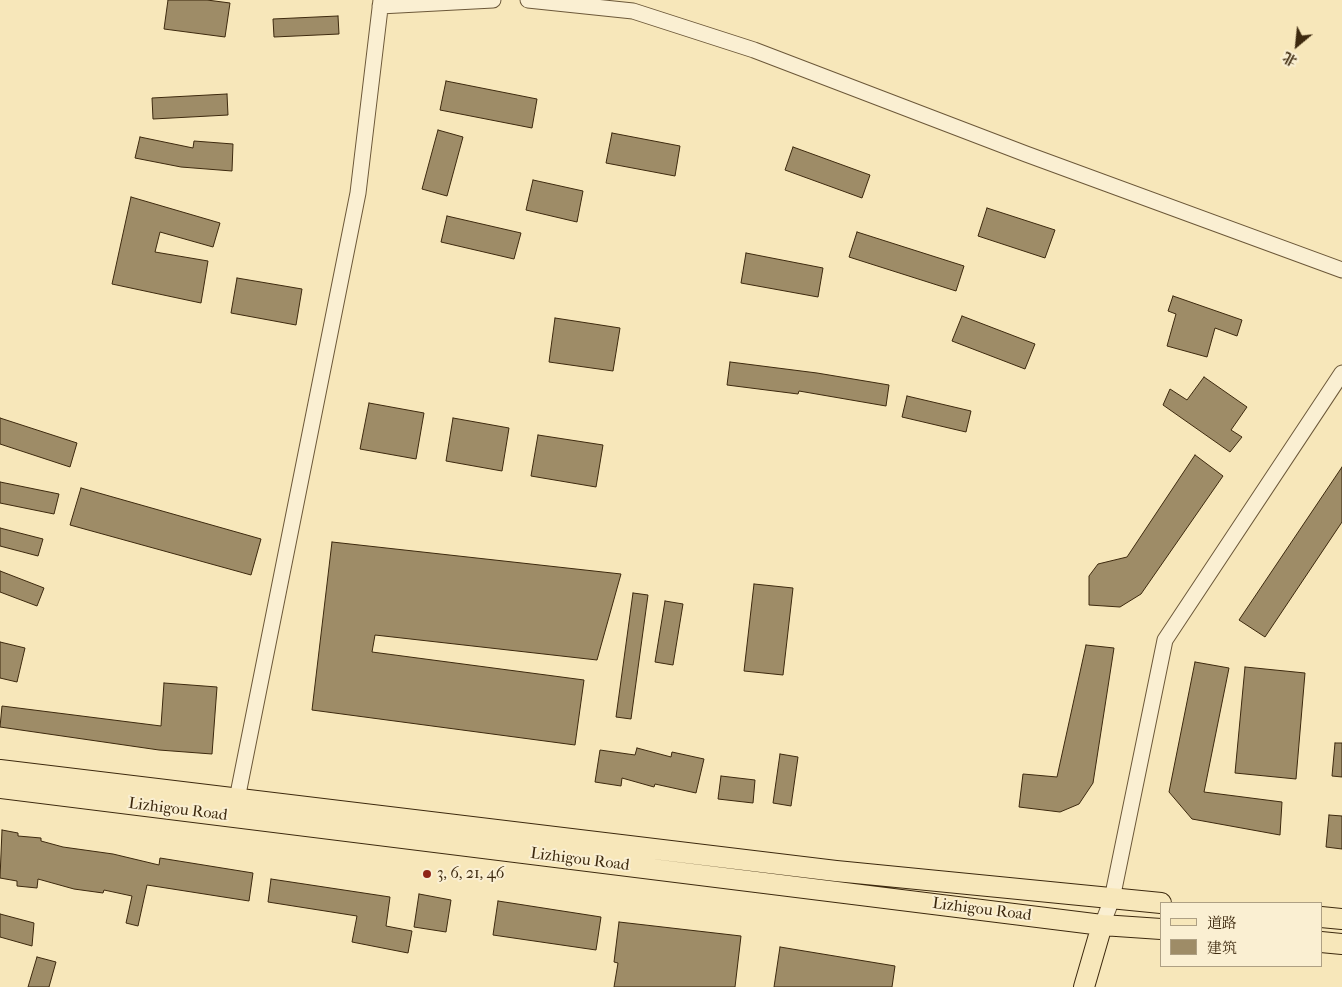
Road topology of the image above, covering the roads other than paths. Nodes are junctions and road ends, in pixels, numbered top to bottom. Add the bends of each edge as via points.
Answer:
1 (493, 0) edge
2 (528, 0) edge
3 (380, 3) edge
4 (1342, 270) edge
5 (1342, 373) edge
6 (0, 770) edge
7 (0, 788) edge
8 (237, 799) junction
9 (1112, 899) junction
10 (1160, 903) edge
11 (1322, 917) edge
12 (1342, 919) edge
13 (1102, 924) junction
14 (1160, 929) edge
15 (1322, 942) edge
16 (1342, 944) edge
17 (1084, 987) edge

1 - 3 street
2 - 4 street via 633,12 754,50
3 - 8 street via 358,193
5 - 9 street via 1165,640
6 - 8 main road, Lizhigou Road
7 - 13 main road, Lizhigou Road
8 - 9 main road, Lizhigou Road via 836,871
9 - 10 main road, Lizhigou Road
9 - 13 street
11 - 12 main road
13 - 14 main road, Lizhigou Road
13 - 17 main road
15 - 16 main road

